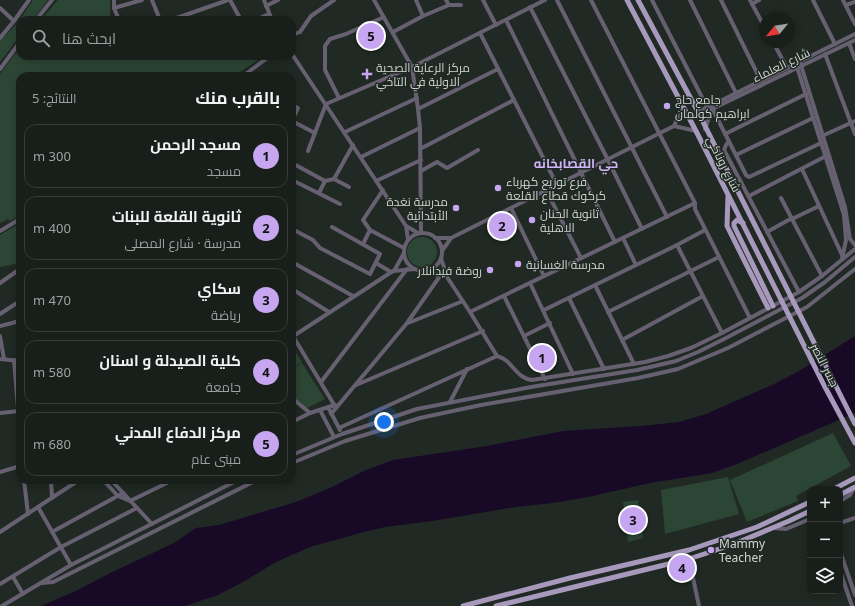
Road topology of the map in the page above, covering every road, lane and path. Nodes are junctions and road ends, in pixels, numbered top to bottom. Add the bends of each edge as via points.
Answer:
1 (29, 0) edge
2 (52, 0) edge
3 (114, 0) edge
4 (142, 0) edge
5 (152, 0) edge
6 (229, 0) edge
7 (264, 0) edge
8 (278, 0) edge
9 (334, 0) edge
10 (374, 0) edge
11 (416, 0) edge
12 (446, 0) edge
13 (483, 0) edge
14 (545, 0) edge
15 (557, 0) edge
16 (591, 0) edge
17 (627, 0) edge
18 (638, 0) edge
19 (652, 0) edge
20 (690, 0) edge
21 (721, 0) edge
22 (759, 0) edge
23 (813, 0) edge
24 (844, 0) edge
25 (751, 2) edge
26 (855, 2) edge
27 (448, 5) junction
28 (462, 5) dead end
29 (846, 5) junction
30 (266, 6) junction
31 (530, 7) junction
32 (0, 8) edge
33 (114, 8) junction
34 (269, 14) joint
35 (18, 16) edge
36 (39, 16) edge
37 (117, 16) edge
38 (158, 16) edge
39 (183, 16) edge
40 (239, 16) edge
41 (264, 16) edge
42 (423, 16) junction
43 (384, 17) junction
44 (759, 17) edge
45 (16, 18) edge
46 (506, 20) junction
47 (14, 21) junction
48 (855, 24) edge
49 (496, 25) junction
50 (393, 32) junction
51 (480, 33) junction
52 (296, 34) edge
53 (855, 34) edge
54 (0, 38) edge
55 (855, 40) edge
56 (848, 43) junction
57 (835, 44) junction
58 (16, 47) edge
59 (776, 48) edge
60 (825, 54) junction
61 (264, 60) edge
62 (296, 60) edge
63 (855, 60) edge
64 (799, 64) junction
65 (412, 67) junction
66 (787, 68) junction
67 (0, 69) edge
68 (498, 69) junction
69 (248, 72) edge
70 (760, 81) junction
71 (736, 93) junction
72 (806, 94) junction
73 (339, 98) junction
74 (417, 98) junction
75 (514, 100) junction
76 (326, 104) junction
77 (683, 106) junction
78 (710, 107) junction
79 (418, 110) junction
80 (698, 112) junction
81 (813, 118) junction
82 (853, 122) edge
83 (296, 123) edge
84 (674, 126) junction
85 (420, 128) junction
86 (705, 129) junction
87 (696, 131) junction
88 (344, 132) junction
89 (315, 133) junction
90 (659, 134) junction
91 (726, 134) junction
92 (855, 134) edge
93 (822, 136) junction
94 (729, 141) junction
95 (821, 143) junction
96 (353, 145) junction
97 (632, 148) junction
98 (420, 149) junction
99 (308, 150) dead end
100 (478, 150) dead end
101 (736, 155) junction
102 (826, 156) junction
103 (361, 157) junction
104 (421, 160) junction
105 (608, 160) junction
106 (296, 165) edge
107 (802, 169) junction
108 (421, 171) junction
109 (580, 173) junction
110 (334, 179) junction
111 (376, 180) junction
112 (325, 181) junction
113 (296, 182) edge
114 (557, 185) junction
115 (349, 187) dead end
116 (383, 190) junction
117 (546, 190) junction
118 (319, 193) junction
119 (728, 193) junction
120 (748, 196) junction
121 (781, 198) dead end
122 (695, 203) junction
123 (340, 204) dead end
124 (819, 206) junction
125 (511, 208) junction
126 (667, 217) junction
127 (792, 218) junction
128 (16, 221) edge
129 (743, 223) junction
130 (406, 226) junction
131 (332, 227) dead end
132 (642, 229) junction
133 (370, 230) junction
134 (705, 230) junction
135 (0, 231) edge
136 (296, 231) edge
137 (767, 232) junction
138 (419, 233) junction
139 (848, 235) junction
140 (435, 238) junction
141 (451, 238) junction
142 (623, 238) junction
143 (408, 239) junction
144 (615, 242) junction
145 (363, 244) junction
146 (677, 245) junction
147 (855, 245) edge
148 (855, 249) edge
149 (404, 250) junction
150 (442, 251) junction
151 (855, 256) edge
152 (441, 257) junction
153 (719, 257) junction
154 (581, 258) junction
155 (842, 259) junction
156 (376, 263) junction
157 (296, 264) edge
158 (636, 265) junction
159 (834, 267) junction
160 (407, 269) junction
161 (414, 269) junction
162 (855, 270) edge
163 (424, 271) junction
164 (838, 271) junction
165 (16, 272) edge
166 (392, 272) junction
167 (691, 272) junction
168 (440, 276) junction
169 (544, 276) junction
170 (822, 276) junction
171 (447, 277) junction
172 (0, 283) edge
173 (530, 283) junction
174 (595, 285) junction
175 (296, 291) edge
176 (787, 291) joint
177 (799, 292) junction
178 (779, 295) joint
179 (354, 296) junction
180 (504, 296) junction
181 (703, 296) junction
182 (569, 298) junction
183 (463, 301) junction
184 (16, 304) edge
185 (770, 307) junction
186 (544, 310) junction
187 (329, 312) junction
188 (470, 312) junction
189 (608, 312) junction
190 (0, 314) edge
191 (750, 318) junction
192 (16, 322) edge
193 (742, 322) junction
194 (407, 323) junction
195 (550, 324) junction
196 (0, 326) edge
197 (482, 331) junction
198 (722, 333) junction
199 (296, 334) edge
200 (732, 335) junction
201 (0, 336) edge
202 (524, 336) junction
203 (622, 340) junction
204 (296, 341) edge
205 (497, 356) junction
206 (2, 359) edge
207 (14, 360) joint
208 (634, 364) junction
209 (662, 365) junction
210 (467, 369) junction
211 (604, 369) junction
212 (664, 373) junction
213 (573, 374) junction
214 (545, 379) junction
215 (16, 380) edge
216 (321, 382) junction
217 (355, 386) junction
218 (296, 401) edge
219 (450, 402) junction
220 (328, 407) junction
221 (335, 407) junction
222 (320, 410) junction
223 (16, 411) edge
224 (0, 413) edge
225 (310, 413) junction
226 (331, 414) junction
227 (296, 420) edge
228 (855, 424) edge
229 (339, 428) junction
230 (342, 434) junction
231 (334, 437) junction
232 (855, 443) edge
233 (302, 451) junction
234 (296, 453) edge
235 (305, 457) junction
236 (296, 461) edge
237 (16, 467) edge
238 (0, 472) edge
239 (855, 478) edge
240 (24, 484) edge
241 (51, 484) edge
242 (73, 484) edge
243 (107, 484) edge
244 (114, 484) edge
245 (165, 484) edge
246 (230, 484) edge
247 (249, 484) edge
248 (840, 486) edge
249 (855, 487) edge
250 (123, 493) junction
251 (843, 493) edge
252 (118, 496) junction
253 (52, 498) junction
254 (843, 499) edge
255 (130, 501) junction
256 (807, 503) edge
257 (38, 507) junction
258 (137, 508) junction
259 (807, 511) edge
260 (28, 514) junction
261 (855, 518) edge
262 (807, 520) edge
263 (843, 522) edge
264 (152, 524) junction
265 (772, 528) junction
266 (0, 532) edge
267 (52, 532) junction
268 (61, 547) junction
269 (842, 558) edge
270 (689, 559) junction
271 (71, 565) junction
272 (13, 577) junction
273 (843, 580) edge
274 (41, 583) junction
275 (0, 584) edge
276 (23, 594) junction
277 (855, 595) edge
278 (516, 604) edge
279 (2, 606) edge
280 (463, 606) edge
281 (496, 606) edge
282 (699, 606) edge
283 (852, 606) edge

1 - 35 street
2 - 36 street
3 - 33 street
4 - 33 street
5 - 38 street
6 - 39 street
6 - 40 street
7 - 30 street
8 - 30 street
9 - 52 street via 311,16 300,32
10 - 43 street
11 - 42 street
12 - 27 street
13 - 49 street
14 - 31 street
15 - 97 street
16 - 90 street
17 - 77 main road, شارع روناكي
18 - 80 main road, شارع روناكي
19 - 78 street
20 - 71 street
21 - 70 street
22 - 25 street
23 - 57 street
24 - 29 street
25 - 44 street
26 - 29 street
27 - 28 street
27 - 42 street
29 - 48 street
30 - 34 street
31 - 46 street
31 - 105 street
32 - 47 street
33 - 37 street
34 - 41 street
42 - 50 street
43 - 50 street
43 - 73 street via 330,39 325,46 326,70
45 - 47 street
46 - 49 street
46 - 109 street
47 - 54 street
49 - 51 street
50 - 65 street
51 - 65 street
51 - 68 street
53 - 57 street, شارع العلماء
55 - 56 street, شارع العلماء
56 - 60 street, شارع العلماء
56 - 63 street
57 - 64 street, شارع العلماء
58 - 67 street
59 - 66 street
60 - 64 street, شارع العلماء
60 - 82 street
61 - 69 street
62 - 76 street
64 - 66 street, شارع العلماء
64 - 72 street
64 - 78 street, شارع العلماء
64 - 93 street
65 - 73 street
65 - 74 street
66 - 70 street, شارع العلماء
68 - 75 street
68 - 79 street
70 - 71 street, شارع العلماء
71 - 78 street, شارع العلماء
72 - 81 street
72 - 91 street
73 - 76 street
74 - 79 street
74 - 88 street
75 - 98 street
75 - 114 street
76 - 88 street
76 - 89 street
77 - 84 street
77 - 87 main road, شارع روناكي
78 - 80 street, شارع العلماء
78 - 86 street
78 - 91 street
79 - 85 street
80 - 86 main road, شارع روناكي
81 - 95 street
81 - 101 street
82 - 92 street
82 - 93 street
83 - 89 street
84 - 87 street
84 - 90 street
85 - 98 street
85 - 103 street
86 - 176 main road, شارع روناكي
87 - 119 main road, شارع روناكي
88 - 96 street
89 - 99 street
90 - 97 street
90 - 122 street
91 - 94 street
93 - 139 street via 846,207
94 - 101 street
94 - 120 street via 724,150
95 - 101 street via 749,177
95 - 102 street
96 - 103 street
96 - 110 street
97 - 105 street
97 - 126 street
98 - 104 street
100 - 108 street via 447,168 437,162
102 - 107 street
102 - 139 street
103 - 111 street
104 - 108 street
104 - 111 street
105 - 109 street
105 - 132 street
106 - 112 street
107 - 120 street
107 - 124 street
108 - 138 street
109 - 114 street
109 - 144 street
110 - 112 street
110 - 115 street
111 - 116 street
112 - 118 street
113 - 118 street
114 - 117 street
116 - 130 street
116 - 133 street via 363,220
117 - 125 street
117 - 154 street
118 - 123 street
119 - 129 main road, شارع روناكي
119 - 185 main road via 727,226
120 - 137 street
121 - 127 street
122 - 126 street
122 - 134 street via 695,209
124 - 127 street
124 - 155 street
125 - 141 street
125 - 169 street
126 - 132 street
127 - 137 street
127 - 170 street
128 - 135 street
129 - 178 main road, شارع روناكي
129 - 185 main road via 737,220 734,226
130 - 138 street
130 - 143 street
131 - 145 street
132 - 142 street
133 - 145 street
133 - 149 street
134 - 146 street
134 - 153 street
136 - 156 street via 313,240 320,248 370,274
137 - 177 street
138 - 140 street
138 - 143 street
139 - 147 street
139 - 155 street
140 - 141 street
140 - 150 street
141 - 150 street
142 - 144 street
142 - 158 street
143 - 149 street
144 - 154 street
145 - 156 street via 380,254
146 - 158 street
146 - 167 street
148 - 155 street
149 - 161 street via 405,259
149 - 166 street
150 - 152 street
151 - 164 street
152 - 163 street via 434,267
152 - 171 street
153 - 167 street
153 - 191 street
154 - 169 street
155 - 159 street
156 - 166 street
157 - 179 street
158 - 174 street
159 - 164 street
159 - 170 street
160 - 161 street
160 - 166 street
160 - 216 street
161 - 163 street
162 - 212 street via 801,310 702,360
163 - 168 street
164 - 200 street via 802,298
165 - 172 street
166 - 179 street
167 - 181 street
167 - 189 street
168 - 171 street
168 - 194 street
169 - 173 street
170 - 177 street
171 - 183 street
173 - 180 street
173 - 186 street
174 - 182 street
174 - 189 street
175 - 187 street
176 - 228 main road, جسر النصر
177 - 185 street
178 - 232 main road, جسر النصر
179 - 187 street
180 - 188 street
180 - 202 street
181 - 198 street
181 - 203 street
182 - 186 street
182 - 211 street
183 - 188 street
183 - 194 street
184 - 190 street
185 - 191 street
186 - 195 street
187 - 199 street
188 - 197 street
189 - 203 street
191 - 193 street
192 - 196 street
193 - 198 street
193 - 200 street
194 - 217 street
195 - 202 street
195 - 213 street
197 - 205 street
197 - 217 street
198 - 208 street via 680,352
200 - 209 street via 698,352
201 - 206 street
202 - 214 street
203 - 208 street
204 - 216 street
205 - 210 street
205 - 214 street via 507,360 518,375 525,379
206 - 207 street
207 - 215 street
208 - 211 street
209 - 212 street
209 - 219 street
210 - 219 street
210 - 229 street
211 - 213 street
212 - 235 street via 428,416 352,439
213 - 214 street
216 - 221 street
217 - 221 street
218 - 225 street
219 - 230 street via 417,409
220 - 221 street
220 - 222 street
220 - 226 street
221 - 226 street
222 - 225 street
222 - 231 street
223 - 224 street
225 - 227 street
226 - 229 street
229 - 230 street
230 - 231 street
231 - 233 street
233 - 234 street
233 - 235 street
235 - 236 street
237 - 238 street
239 - 248 main road
240 - 260 street
241 - 253 street
242 - 253 street
243 - 252 street
244 - 250 street
245 - 255 street
246 - 264 street
247 - 274 street via 52,582
249 - 251 main road
249 - 254 street via 850,495
250 - 252 street
250 - 255 street
252 - 255 street
252 - 267 street
253 - 257 street
255 - 258 street
256 - 280 main road via 757,527 688,550
257 - 260 street
257 - 267 street
258 - 264 street
258 - 268 street
259 - 265 main road
260 - 266 street
261 - 263 street
262 - 265 street via 786,529
264 - 271 street
265 - 270 main road
267 - 268 street
268 - 271 street
268 - 272 street
269 - 277 street
270 - 278 main road
270 - 282 street
271 - 274 street
272 - 275 street
272 - 276 street
273 - 283 street
274 - 276 street
276 - 279 street
278 - 281 main road

